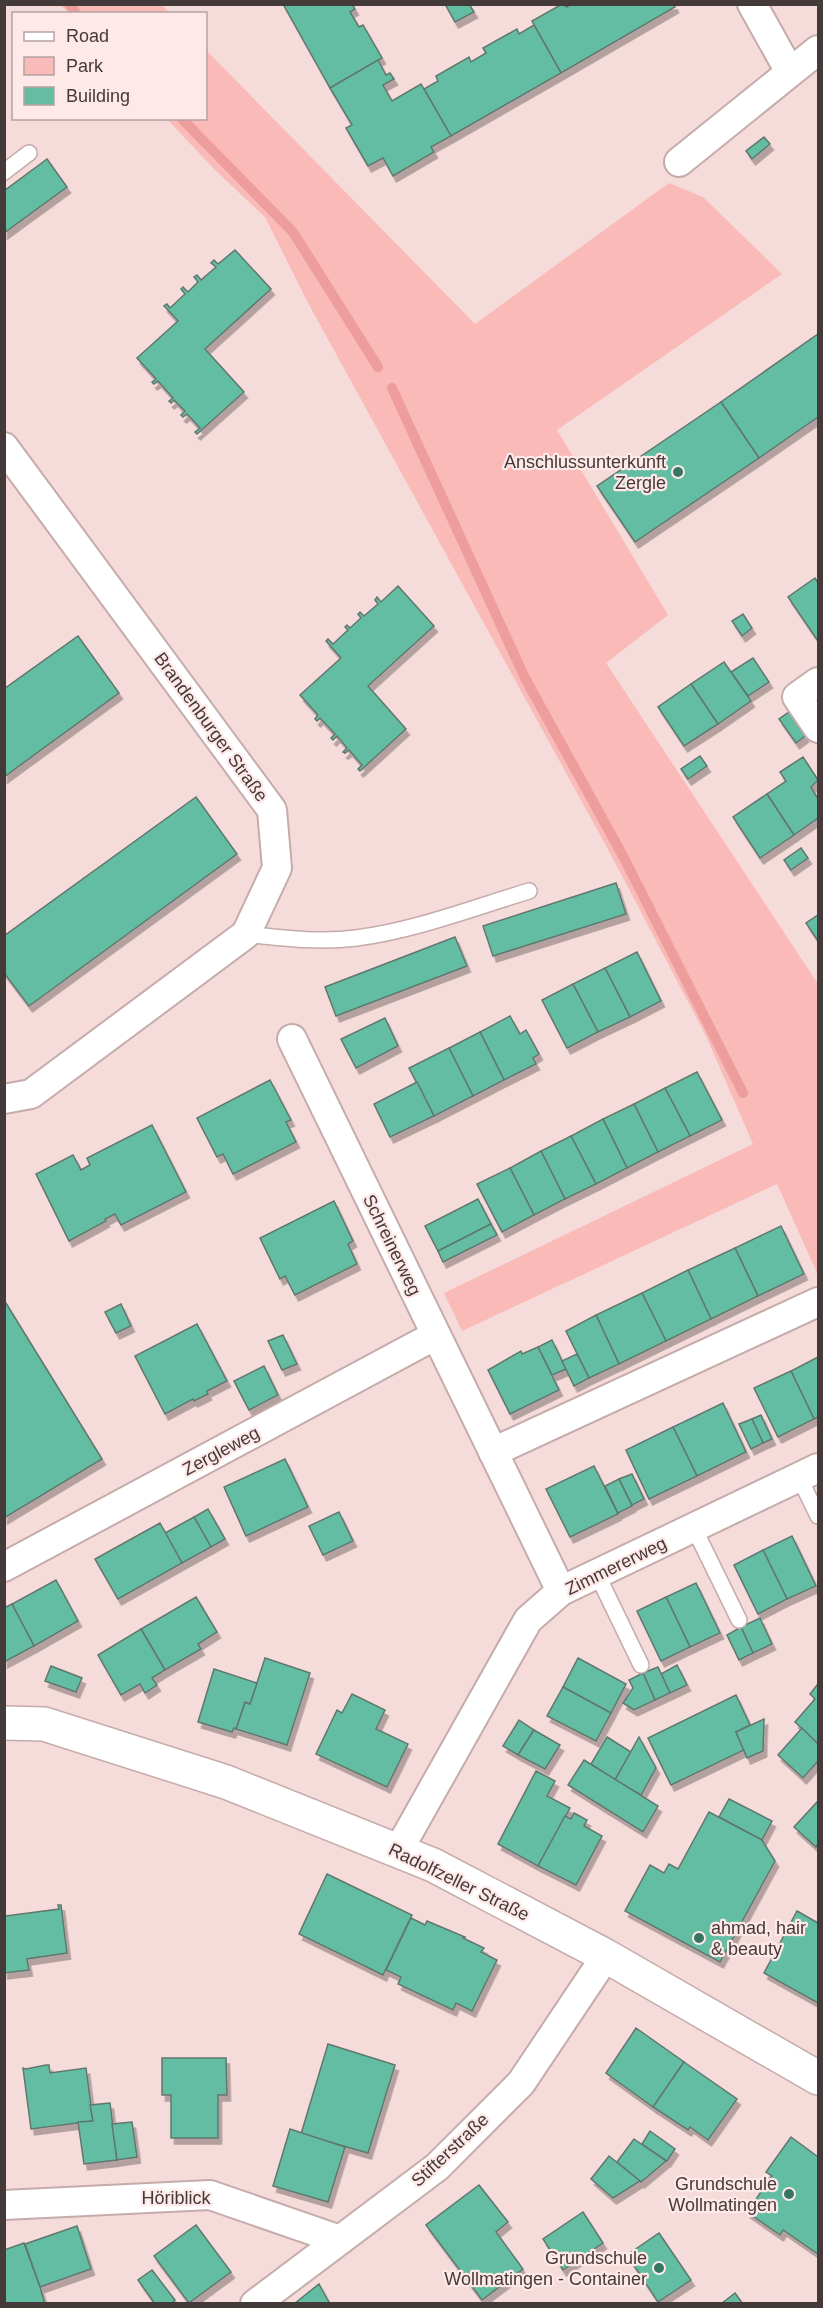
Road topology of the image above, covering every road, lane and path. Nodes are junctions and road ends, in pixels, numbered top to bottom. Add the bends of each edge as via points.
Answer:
1 (752, 4) edge
2 (819, 50) edge
3 (790, 72) junction
4 (29, 153) dead end
5 (679, 162) dead end
6 (4, 172) edge
7 (4, 447) edge
8 (819, 682) edge
9 (819, 728) edge
10 (529, 891) dead end
11 (246, 934) junction
12 (292, 1039) dead end
13 (4, 1099) edge
14 (819, 1302) edge
15 (436, 1335) junction
16 (493, 1452) junction
17 (809, 1473) edge
18 (819, 1516) edge
19 (694, 1528) junction
20 (4, 1567) edge
21 (597, 1574) junction
22 (561, 1591) junction
23 (739, 1620) dead end
24 (641, 1665) dead end
25 (4, 1708) edge
26 (4, 1723) edge
27 (44, 1724) junction
28 (398, 1851) junction
29 (606, 1956) junction
30 (819, 2078) edge
31 (4, 2205) edge
32 (340, 2240) junction
33 (255, 2304) edge

1 - 3 street
2 - 3 street
3 - 5 street
4 - 6 lane
7 - 11 street, Brandenburger Straße via 272,810 277,868
8 - 9 street via 797,698
10 - 11 lane via 395,931 355,938 297,940
11 - 13 street, Brandenburger Straße via 31,1094
12 - 15 street, Schreinerweg
14 - 16 street
15 - 16 street, Schreinerweg
15 - 20 street, Zergleweg
16 - 22 street, Schreinerweg
17 - 18 lane
17 - 19 street, Zimmererweg
19 - 21 street, Zimmererweg
19 - 23 lane
21 - 22 street, Zimmererweg
21 - 24 lane
22 - 28 street, Zimmererweg via 528,1620
25 - 27 street
26 - 27 main road, Radolfzeller Straße
27 - 28 main road, Radolfzeller Straße via 226,1782
28 - 29 main road, Radolfzeller Straße via 433,1865
29 - 30 main road, Radolfzeller Straße
29 - 32 street, Stifterstraße via 521,2083 437,2167
31 - 32 street, Höriblick via 210,2195
32 - 33 street, Stifterstraße

